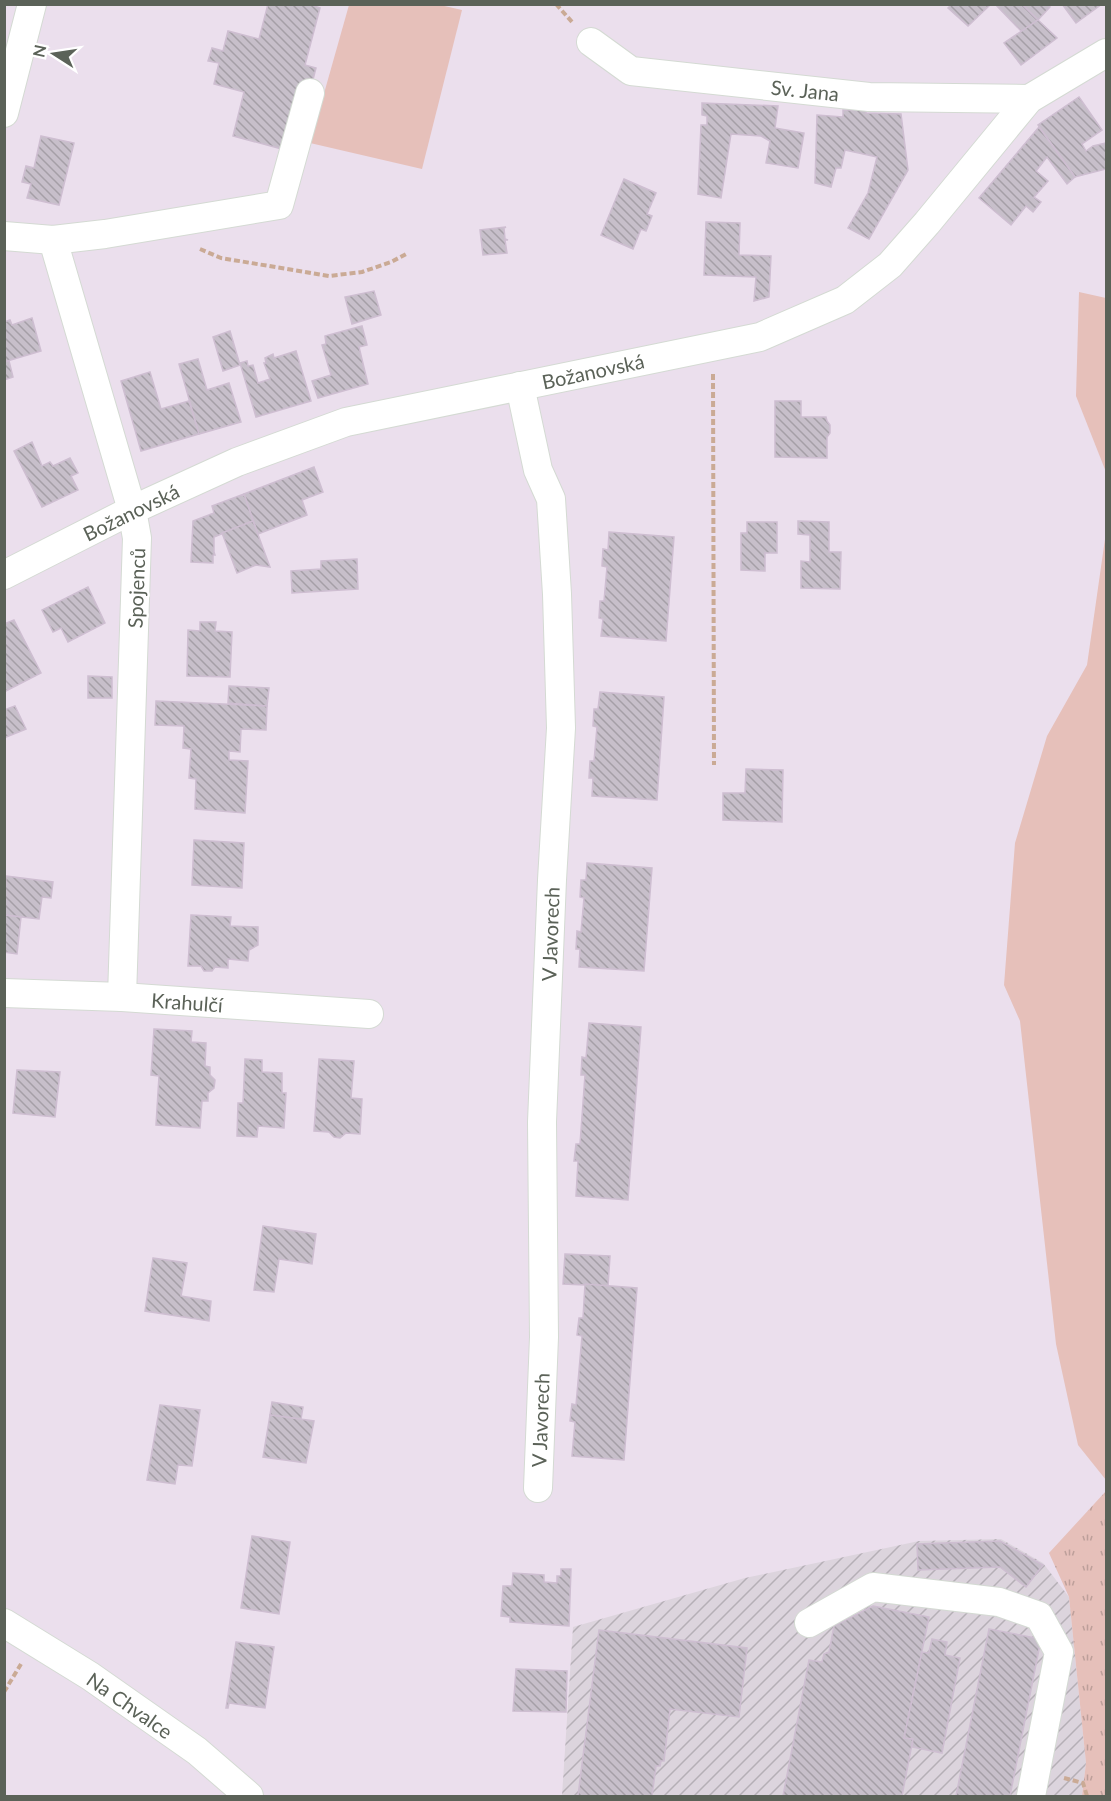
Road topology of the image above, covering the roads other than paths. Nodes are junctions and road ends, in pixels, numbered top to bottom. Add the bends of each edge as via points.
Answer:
1 (32, 4) edge
2 (591, 42) dead end
3 (1107, 53) edge
4 (310, 93) dead end
5 (1029, 99) junction
6 (4, 113) edge
7 (4, 236) edge
8 (53, 240) junction
9 (520, 386) junction
10 (132, 510) junction
11 (4, 574) edge
12 (4, 993) edge
13 (122, 997) junction
14 (369, 1014) dead end
15 (538, 1488) dead end
16 (4, 1623) edge
17 (809, 1623) dead end
18 (249, 1797) edge
19 (1031, 1797) edge

1 - 6 street
2 - 5 street, Sv. Jana via 631,71 868,97
3 - 5 street, Božanovská
4 - 8 street via 279,205
5 - 9 street, Božanovská via 890,265 845,300 760,337
7 - 8 street
8 - 10 street, Spojenců
9 - 10 street, Božanovská via 346,422 237,462
9 - 15 street, V Javorech via 538,470 551,499 561,728 542,1122 544,1337
10 - 11 street, Božanovská
10 - 13 street, Spojenců via 137,538
12 - 13 street, Krahulčí
13 - 14 street, Krahulčí
16 - 18 street, Na Chvalce via 90,1676 197,1751
17 - 19 street via 873,1587 999,1602 1039,1616 1059,1652

